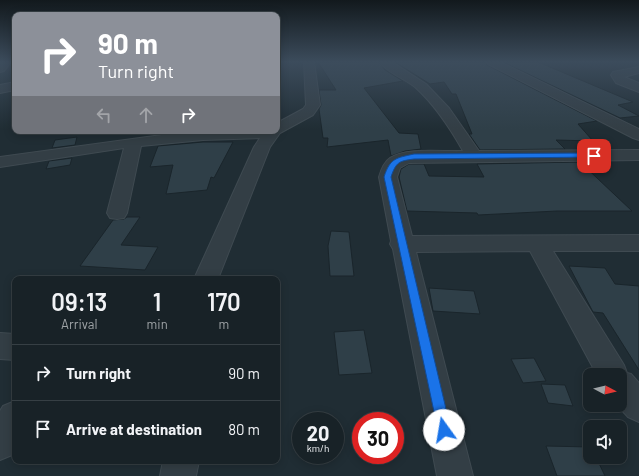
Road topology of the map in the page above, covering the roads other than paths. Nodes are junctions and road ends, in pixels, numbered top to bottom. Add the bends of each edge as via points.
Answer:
1 (311, 84) edge
2 (418, 84) edge
3 (537, 84) edge
4 (12, 87) edge
5 (0, 89) edge
6 (280, 128) edge
7 (200, 134) edge
8 (272, 134) edge
9 (639, 135) edge
10 (125, 139) edge
11 (639, 155) edge
12 (474, 157) junction
13 (0, 162) edge
14 (118, 213) dead end
15 (639, 243) edge
16 (401, 244) junction
17 (537, 244) junction
18 (207, 276) edge
19 (0, 346) edge
20 (12, 347) edge
21 (609, 368) edge
22 (627, 393) edge
23 (639, 406) edge
24 (12, 423) edge
25 (0, 443) edge
26 (180, 464) edge
27 (178, 476) edge
28 (455, 476) edge

1 - 6 street via 313,105 308,112
2 - 12 street via 453,123
3 - 9 street
4 - 5 street
7 - 10 street
8 - 18 street via 262,147
10 - 13 street
10 - 14 street
11 - 12 street
12 - 16 street via 406,157 398,159 391,166 388,177
15 - 17 street
16 - 17 street
16 - 28 street
17 - 21 street
19 - 20 street
22 - 23 street
24 - 25 street
26 - 27 street

